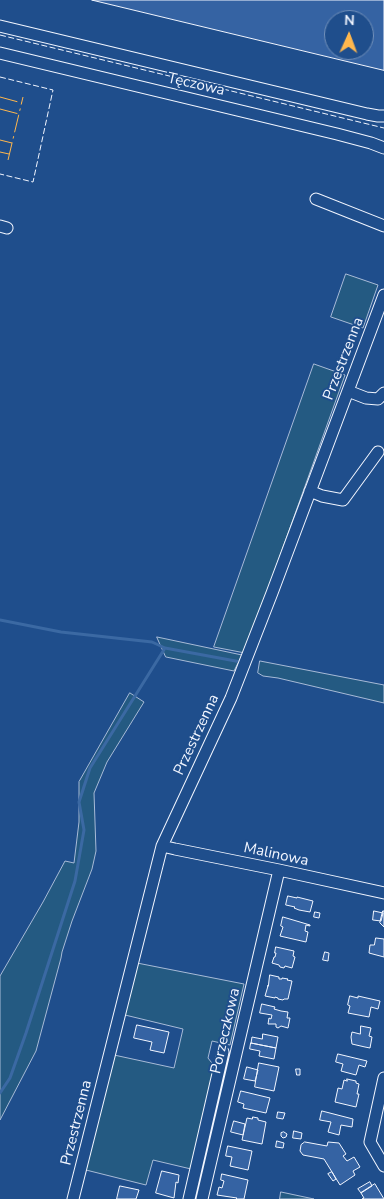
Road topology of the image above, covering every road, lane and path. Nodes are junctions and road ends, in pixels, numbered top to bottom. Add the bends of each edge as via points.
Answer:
1 (0, 26) edge
2 (0, 54) edge
3 (384, 116) edge
4 (384, 148) edge
5 (316, 199) dead end
6 (384, 226) edge
7 (383, 303) edge
8 (348, 391) junction
9 (384, 393) edge
10 (378, 452) dead end
11 (310, 491) junction
12 (162, 846) junction
13 (279, 870) junction
14 (384, 893) edge
15 (223, 1052) dead end
16 (384, 1078) edge
17 (384, 1166) edge
18 (73, 1199) edge
19 (189, 1199) edge
20 (202, 1199) edge

1 - 3 street
2 - 4 street, Tęczowa
5 - 6 street
7 - 8 street, Przestrzenna
8 - 9 street via 366,398 378,398
8 - 11 street, Przestrzenna
10 - 11 street via 343,500
11 - 12 street, Przestrzenna via 232,698
12 - 13 street, Malinowa
12 - 18 street, Przestrzenna
13 - 14 street, Malinowa
13 - 20 street, Porzeczkowa
15 - 19 street
16 - 17 street via 370,1142

